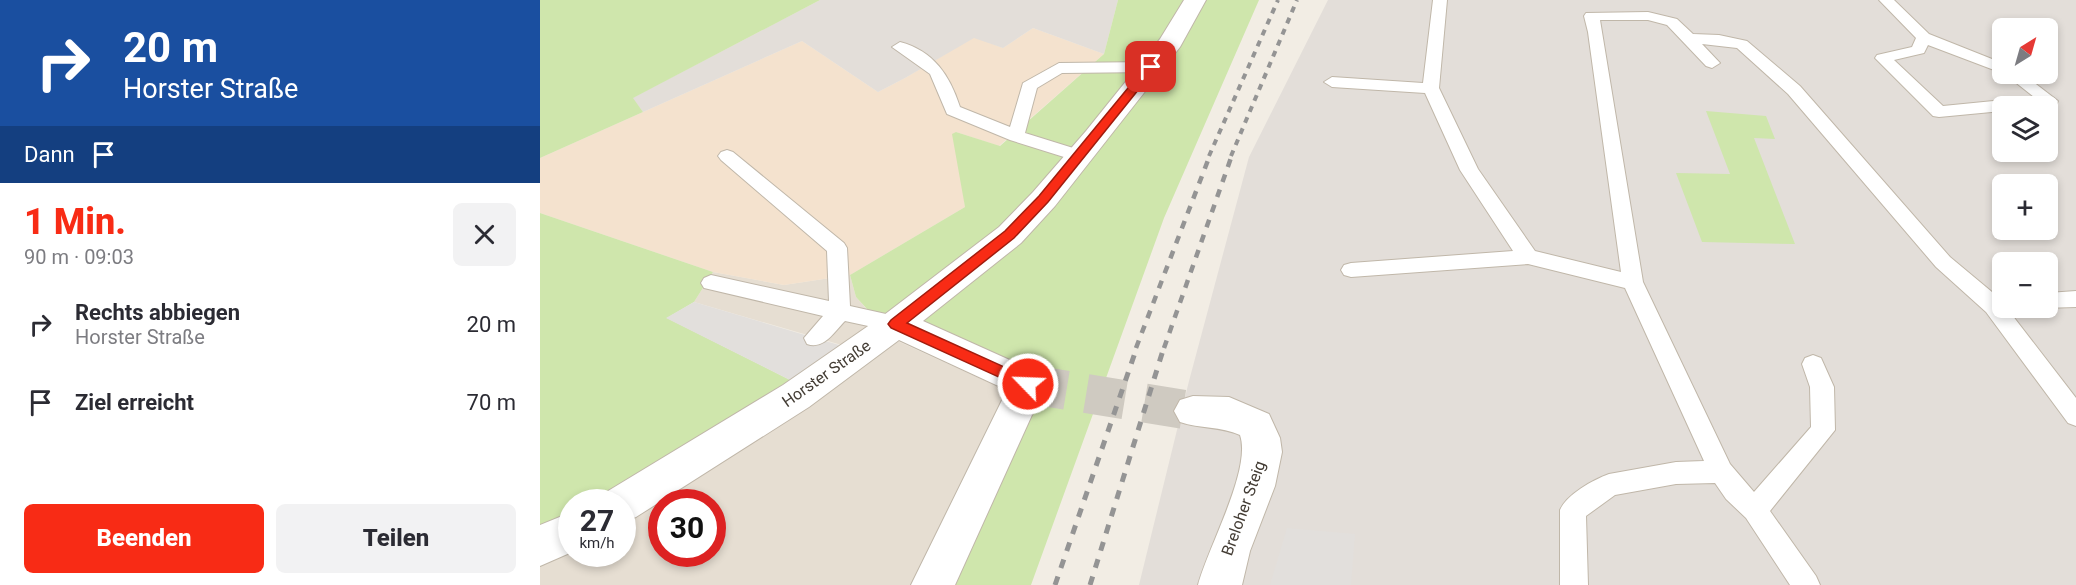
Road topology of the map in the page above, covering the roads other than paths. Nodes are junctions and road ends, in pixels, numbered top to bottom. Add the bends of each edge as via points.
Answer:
1 (1195, 0) edge
2 (1440, 0) edge
3 (1886, 0) edge
4 (1587, 8) edge
5 (1924, 37) junction
6 (1691, 39) junction
7 (900, 47) dead end
8 (1713, 63) dead end
9 (1992, 64) edge
10 (1151, 67) junction
11 (1332, 82) dead end
12 (2027, 84) edge
13 (1431, 88) junction
14 (1016, 136) junction
15 (726, 156) dead end
16 (1080, 156) junction
17 (1527, 257) junction
18 (1351, 270) dead end
19 (1633, 282) junction
20 (711, 284) dead end
21 (2076, 299) edge
22 (1992, 300) edge
23 (2058, 300) edge
24 (840, 312) junction
25 (2008, 318) edge
26 (896, 324) junction
27 (815, 338) dead end
28 (1813, 364) dead end
29 (1193, 411) tunnel mouth
30 (2076, 416) edge
31 (1721, 472) junction
32 (636, 495) edge
33 (1755, 510) junction
34 (558, 538) edge
35 (540, 546) edge
36 (933, 585) edge
37 (1220, 585) edge
38 (1574, 585) edge
39 (1806, 585) edge

1 - 10 street, Horster Straße
2 - 13 lane
3 - 5 lane
4 - 6 lane via 1672,22
4 - 19 lane via 1596,32
5 - 9 lane
5 - 12 lane via 1918,50 1883,58 1939,112 2050,101
6 - 8 lane
6 - 22 lane via 1742,44 1794,90 1943,262
7 - 14 lane via 941,74 953,110
10 - 14 lane via 1059,68 1029,86
10 - 16 street, Horster Straße
11 - 13 lane
13 - 17 lane via 1469,170
14 - 16 lane
15 - 24 lane via 837,248
16 - 26 street, Horster Straße via 1010,235
17 - 18 lane
17 - 19 lane
19 - 31 lane
20 - 24 lane
21 - 23 lane
24 - 26 lane
24 - 27 lane
25 - 30 lane
26 - 32 street, Horster Straße via 796,396
26 - 36 street via 1028,384
28 - 33 lane via 1822,387 1823,430
29 - 37 street, Breloher Steig via 1229,414 1256,425 1264,450 1224,563
31 - 33 lane
31 - 38 lane via 1677,473 1609,485 1573,510
33 - 39 lane
34 - 35 street

